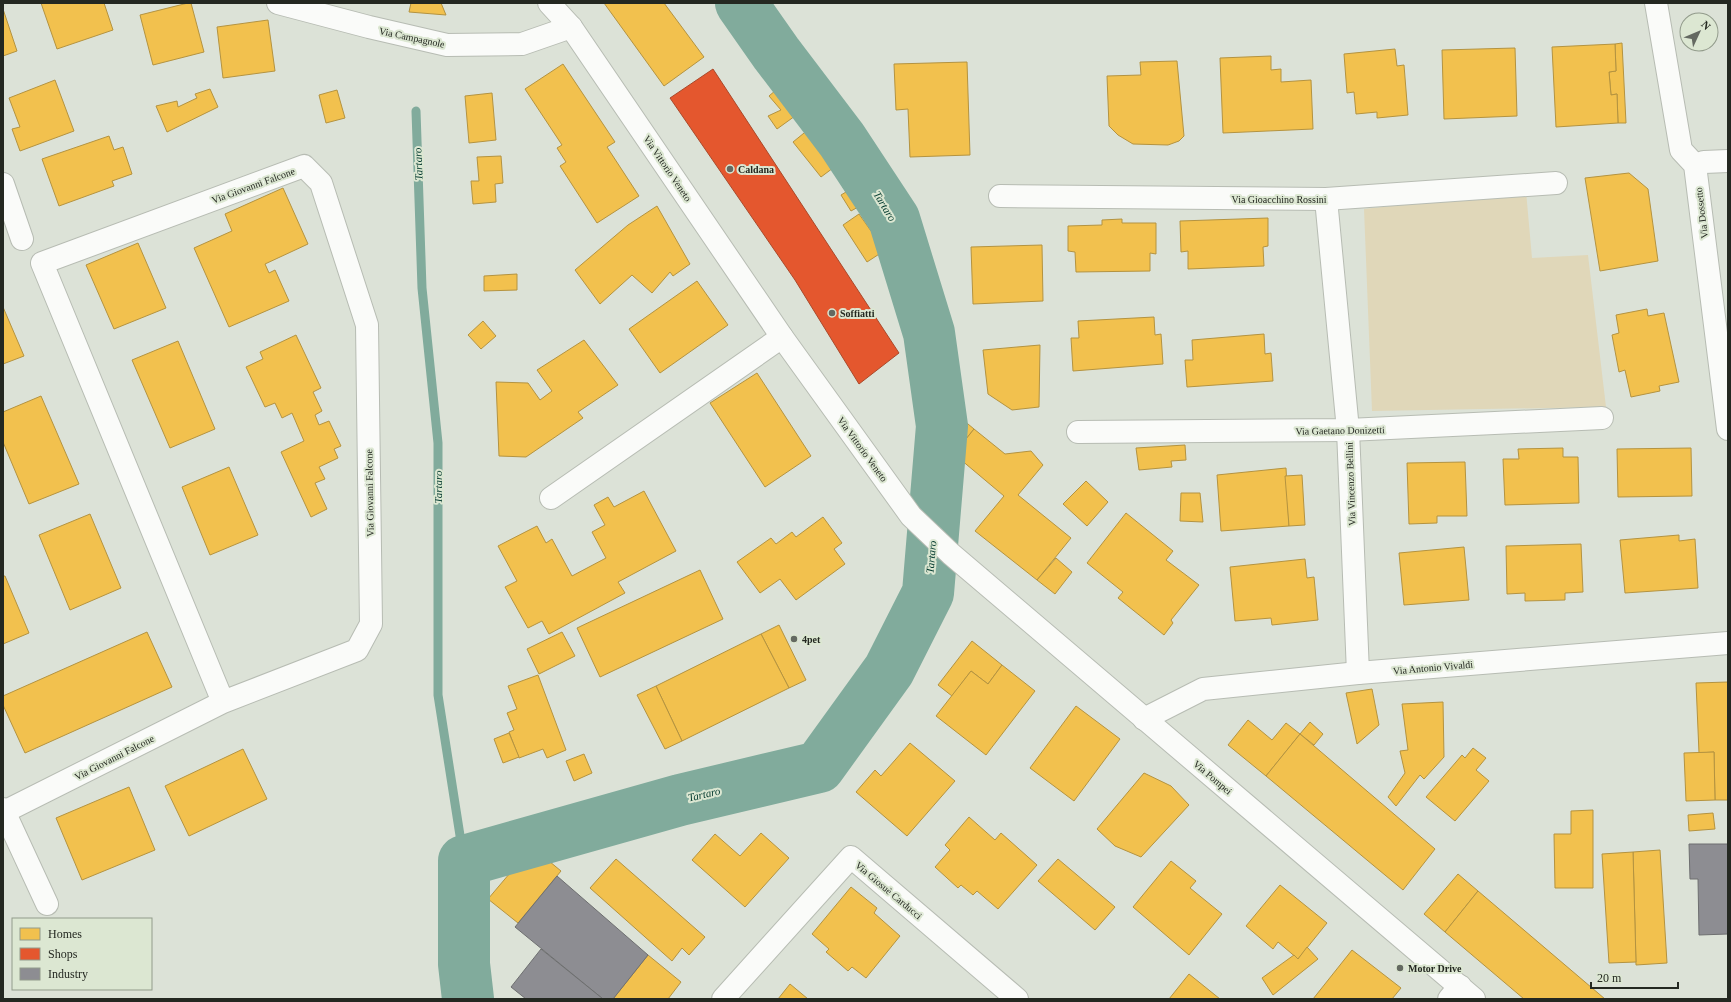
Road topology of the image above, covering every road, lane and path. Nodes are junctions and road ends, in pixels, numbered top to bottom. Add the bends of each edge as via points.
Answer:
1 (278, 3) edge
2 (549, 3) edge
3 (1656, 3) edge
4 (571, 27) junction
5 (1728, 162) edge
6 (1695, 165) junction
7 (1556, 183) dead end
8 (3, 184) edge
9 (1000, 196) dead end
10 (1326, 199) junction
11 (22, 239) dead end
12 (782, 337) junction
13 (1602, 418) dead end
14 (1727, 420) edge
15 (1348, 430) junction
16 (1078, 432) dead end
17 (550, 498) dead end
18 (951, 554) joint
19 (1728, 643) edge
20 (1358, 673) junction
21 (223, 702) junction
22 (1144, 719) junction
23 (4, 810) edge
24 (47, 904) dead end
25 (1461, 995) edge
26 (723, 999) edge
27 (1017, 999) edge

1 - 4 street, Via Campagnole via 447,45 522,44
2 - 4 street, Via Vittorio Veneto
3 - 6 street via 1681,150
4 - 12 street, Via Vittorio Veneto
5 - 6 street via 1704,162
6 - 14 street, Via Dossetto
7 - 10 street, Via Gioacchino Rossini
8 - 11 street
9 - 10 street, Via Gioacchino Rossini
10 - 15 street, Via Vincenzo Bellini
12 - 17 street
12 - 18 street, Via Vittorio Veneto via 911,516
13 - 15 street, Via Gaetano Donizetti
15 - 16 street, Via Gaetano Donizetti
15 - 20 street, Via Vincenzo Bellini
18 - 22 street, Via Pompei
19 - 20 street, Via Antonio Vivaldi
20 - 22 street, Via Antonio Vivaldi via 1203,689
21 - 21 street, Via Giovanni Falcone via 357,650 371,624 367,325 321,183 304,166 42,263
21 - 23 street, Via Giovanni Falcone
22 - 25 street, Via Pompei
23 - 24 street
26 - 27 street, Via Giosuè Carducci via 851,858

